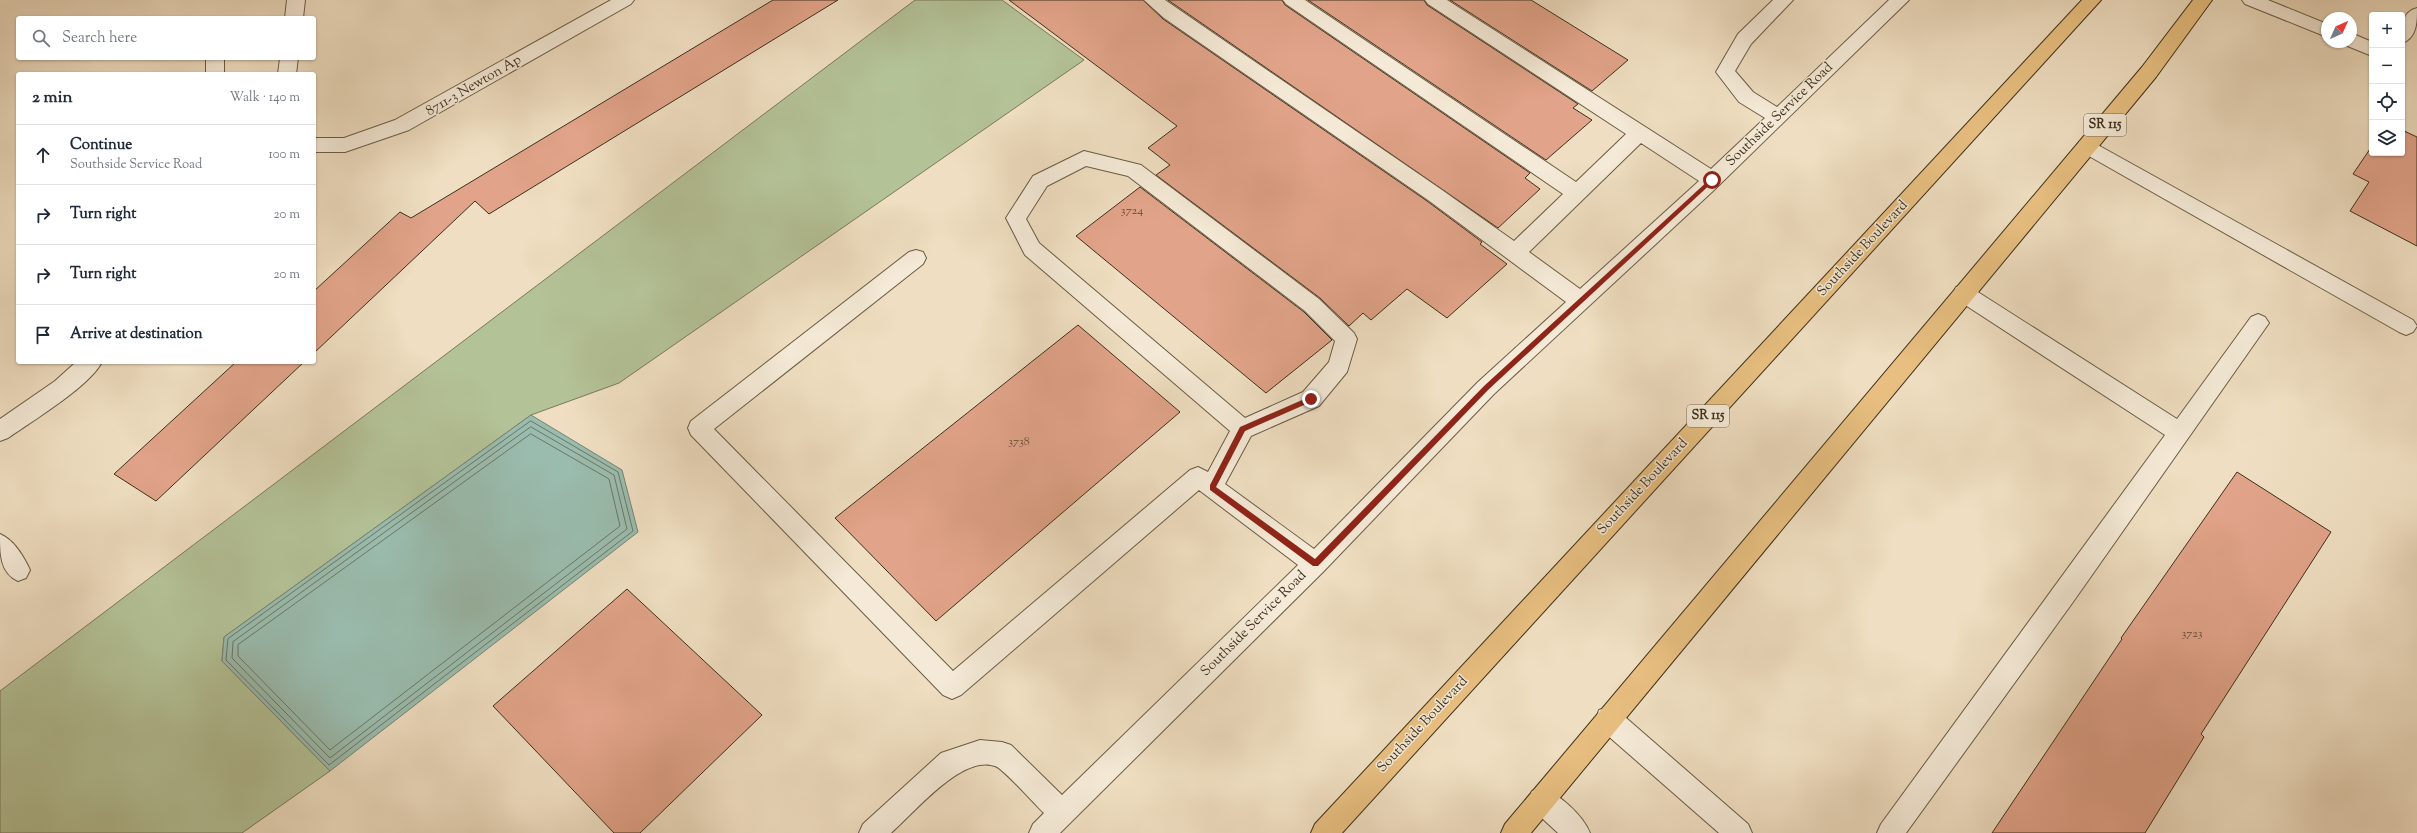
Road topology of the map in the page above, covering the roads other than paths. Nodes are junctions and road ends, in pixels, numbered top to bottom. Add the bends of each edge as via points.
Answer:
1 (296, 0) edge
2 (624, 0) edge
3 (1153, 0) edge
4 (1292, 0) edge
5 (1434, 0) edge
6 (1784, 0) edge
7 (1900, 0) edge
8 (2092, 0) edge
9 (2203, 0) edge
10 (2252, 0) edge
11 (2417, 14) edge
12 (294, 16) edge
13 (2321, 29) edge
14 (2405, 32) edge
15 (2357, 43) edge
16 (2370, 48) edge
17 (289, 60) edge
18 (287, 72) edge
19 (1778, 117) junction
20 (1639, 133) junction
21 (316, 145) edge
22 (2087, 146) junction
23 (1712, 180) junction
24 (1577, 193) junction
25 (1515, 253) junction
26 (916, 258) dead end
27 (1963, 293) junction
28 (1581, 301) junction
29 (2258, 323) dead end
30 (2406, 326) dead end
31 (90, 364) edge
32 (1243, 429) junction
33 (0, 431) edge
34 (2180, 433) junction
35 (1212, 488) junction
36 (0, 545) edge
37 (1315, 564) junction
38 (18, 570) dead end
39 (1608, 719) junction
40 (1541, 800) junction
41 (1062, 813) junction
42 (872, 833) edge
43 (1042, 833) edge
44 (1324, 833) edge
45 (1514, 833) edge
46 (1578, 833) edge
47 (1739, 833) edge
48 (1890, 833) edge

1 - 12 street
2 - 21 street, 8711-3 Newton Ap via 402,125 346,145
3 - 25 street
4 - 24 street
5 - 20 street
6 - 19 street via 1744,39 1725,72 1746,97
7 - 19 street, Southside Service Road
8 - 44 highway, Southside Boulevard / SR 115
9 - 22 highway, SR 115 via 2149,72
10 - 13 street
11 - 14 street
15 - 16 street
17 - 18 street
19 - 23 street, Southside Service Road
20 - 23 street
20 - 24 street
22 - 27 highway, SR 115
22 - 30 street
23 - 28 street, Southside Service Road
24 - 25 street
25 - 28 street
26 - 35 street via 699,428 952,687 1198,477
27 - 34 street
27 - 39 highway, SR 115
28 - 37 street, Southside Service Road via 1486,388
29 - 34 street
31 - 33 street via 63,387
32 - 32 street via 1032,249 1016,218 1040,181 1084,158 1134,170 1312,305 1346,339 1339,366 1311,399
32 - 35 street
34 - 48 street
35 - 37 street
36 - 38 street
37 - 41 street, Southside Service Road
39 - 40 highway, SR 115
39 - 47 street
40 - 45 highway, SR 115
40 - 46 street
41 - 42 street via 1002,754 980,752 950,762
41 - 43 street, Southside Service Road

